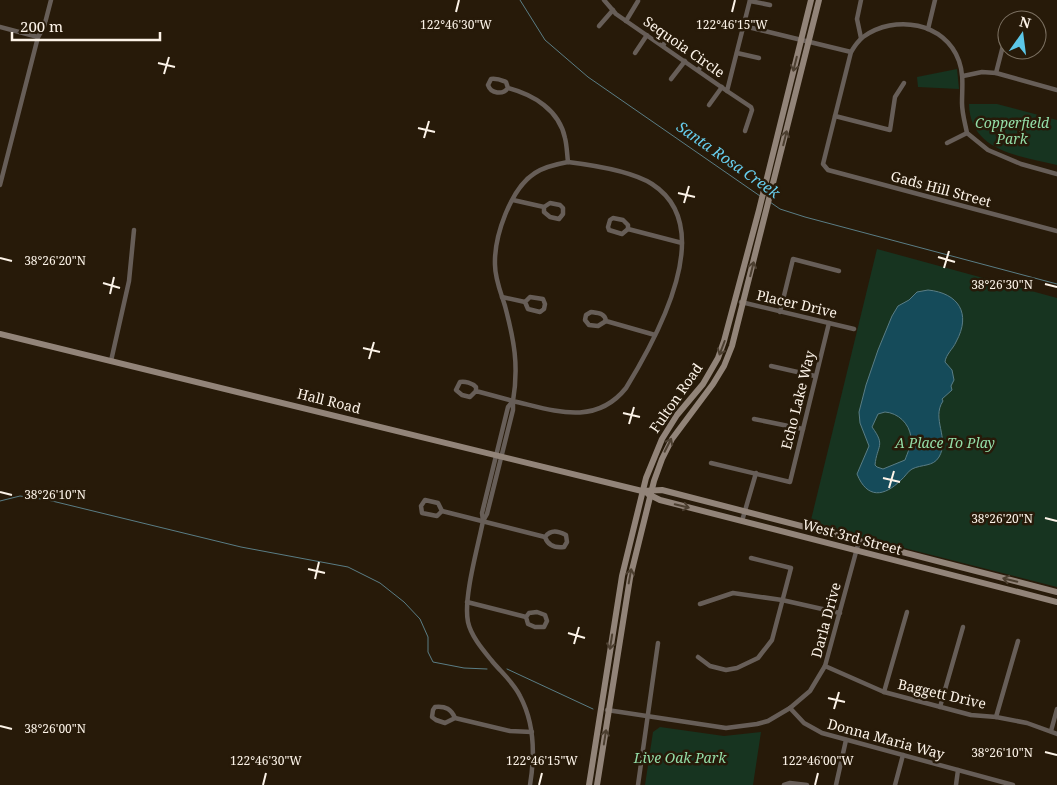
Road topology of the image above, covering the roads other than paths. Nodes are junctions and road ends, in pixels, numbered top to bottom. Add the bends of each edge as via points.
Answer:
1 (50, 0) edge
2 (604, 0) edge
3 (750, 0) edge
4 (811, 0) edge
5 (819, 0) edge
6 (861, 0) edge
7 (935, 0) edge
8 (638, 1) edge
9 (770, 5) dead end
10 (613, 10) junction
11 (626, 21) junction
12 (0, 26) edge
13 (599, 26) dead end
14 (744, 26) junction
15 (928, 29) junction
16 (647, 36) junction
17 (668, 36) dead end
18 (38, 37) junction
19 (861, 38) junction
20 (801, 40) junction
21 (809, 42) junction
22 (663, 46) junction
23 (851, 52) junction
24 (635, 53) dead end
25 (737, 53) junction
26 (758, 58) dead end
27 (999, 60) edge
28 (685, 61) junction
29 (704, 63) dead end
30 (698, 70) junction
31 (996, 73) junction
32 (963, 76) junction
33 (671, 79) dead end
34 (904, 83) dead end
35 (722, 87) junction
36 (508, 88) junction
37 (1057, 90) edge
38 (727, 91) junction
39 (709, 105) dead end
40 (835, 116) junction
41 (745, 132) dead end
42 (967, 133) junction
43 (947, 143) dead end
44 (568, 162) junction
45 (1057, 174) edge
46 (0, 182) edge
47 (513, 200) junction
48 (544, 207) junction
49 (762, 212) junction
50 (628, 229) junction
51 (134, 230) dead end
52 (1057, 231) edge
53 (682, 243) junction
54 (839, 271) dead end
55 (502, 297) junction
56 (735, 301) junction
57 (526, 302) junction
58 (743, 303) junction
59 (780, 312) junction
60 (606, 321) junction
61 (829, 323) junction
62 (854, 329) dead end
63 (0, 334) edge
64 (655, 334) junction
65 (111, 361) junction
66 (771, 366) dead end
67 (816, 376) junction
68 (476, 391) junction
69 (513, 400) junction
70 (754, 419) dead end
71 (803, 429) junction
72 (499, 456) junction
73 (711, 463) dead end
74 (756, 473) junction
75 (642, 491) junction
76 (651, 493) junction
77 (442, 512) junction
78 (745, 512) junction
79 (483, 521) junction
80 (742, 521) junction
81 (545, 536) junction
82 (859, 541) junction
83 (856, 551) junction
84 (751, 558) dead end
85 (1057, 592) edge
86 (782, 600) junction
87 (467, 602) junction
88 (1057, 602) edge
89 (700, 604) dead end
90 (907, 612) dead end
91 (840, 614) junction
92 (526, 617) junction
93 (962, 627) dead end
94 (1018, 641) dead end
95 (658, 643) dead end
96 (698, 657) dead end
97 (825, 666) junction
98 (884, 692) junction
99 (940, 707) junction
100 (790, 708) junction
101 (600, 709) junction
102 (1057, 709) edge
103 (609, 711) junction
104 (648, 716) junction
105 (996, 717) junction
106 (455, 718) junction
107 (1051, 731) junction
108 (532, 732) junction
109 (1057, 734) edge
110 (846, 740) junction
111 (903, 755) junction
112 (958, 770) junction
113 (530, 785) edge
114 (589, 785) edge
115 (598, 785) edge
116 (638, 785) edge
117 (784, 785) edge
118 (807, 785) edge
119 (836, 785) edge
120 (895, 785) edge
121 (956, 785) edge
122 (1013, 785) edge

1 - 18 street via 44,27
2 - 10 street, Sequoia Circle
3 - 9 street
3 - 14 street, Sequoia Circle
4 - 20 main road, Fulton Road
5 - 21 main road, Fulton Road
6 - 19 street via 857,19
7 - 15 street
8 - 11 street
10 - 11 street, Sequoia Circle
10 - 13 street
11 - 16 street, Sequoia Circle
12 - 18 street
14 - 20 street
14 - 25 street, Sequoia Circle
15 - 19 street via 892,24
15 - 32 street via 953,47
16 - 22 street, Sequoia Circle
16 - 24 street
17 - 22 street
18 - 46 street
19 - 23 street
20 - 21 street
20 -> 49 main road, Fulton Road via 766,180
21 - 23 street
49 -> 21 main road, Fulton Road via 773,186
22 - 28 street, Sequoia Circle
23 - 40 street
25 - 26 street
25 - 38 street, Sequoia Circle
27 - 31 street
28 - 30 street, Sequoia Circle
28 - 33 street
29 - 30 street
30 - 35 street, Sequoia Circle
31 - 32 street
31 - 37 street
32 - 42 street via 962,105
34 - 40 street via 895,97 890,130
35 - 38 street, Sequoia Circle
35 - 39 street
36 - 36 street via 506,82 496,78 491,79 488,85 493,92 501,93
36 - 44 street via 533,96 556,118 565,137
38 - 41 street via 751,107
40 - 52 street, Gads Hill Street via 823,164 828,170
42 - 43 street
42 - 45 street via 988,150
44 - 47 street via 535,173
44 - 53 street via 641,178 660,190 675,207
47 - 48 street
47 - 55 street via 495,253
48 - 48 street via 544,212 550,217 559,219 564,211 560,205 550,203
49 - 56 main road, Fulton Road
58 -> 49 main road, Fulton Road
50 - 50 street via 625,222 610,220 609,230 622,234
50 - 53 street
51 - 65 street via 128,281
53 - 64 street via 668,308
54 - 59 street via 793,259
55 - 57 street
55 - 69 street via 515,346
56 - 58 street, Placer Drive
56 -> 75 main road, Fulton Road via 718,358 703,384 662,438
57 - 57 street via 528,309 540,312 546,304 543,299 530,297
58 - 59 street, Placer Drive
76 -> 58 main road, Fulton Road via 659,465 672,439 724,366
59 - 61 street, Placer Drive
60 - 60 street via 602,314 591,312 585,320 589,325 598,326
60 - 64 street
61 - 62 street, Placer Drive
61 - 67 street, Echo Lake Way
63 - 65 main road, Hall Road
64 - 69 street via 626,388 602,407 575,414
65 - 72 main road, Hall Road
66 - 67 street
67 - 71 street, Echo Lake Way
68 - 68 street via 474,384 463,381 456,390 470,397
68 - 69 street
69 - 72 street
70 - 71 street
71 - 74 street, Echo Lake Way via 790,482
72 - 75 main road, Hall Road
72 - 79 street
73 - 74 street
74 - 78 street
75 - 76 main road, West 3rd Street
75 -> 101 main road, Fulton Road via 622,576
76 - 78 main road, West 3rd Street via 662,490
76 -> 80 main road, West 3rd Street via 660,500
103 -> 76 main road, Fulton Road via 630,578
77 - 77 street via 434,501 425,500 421,506 422,514 437,516
77 - 79 street
78 - 80 street
78 - 82 main road, West 3rd Street
79 - 81 street
79 - 87 street
80 - 83 main road, West 3rd Street
81 - 81 street via 551,546 564,547 567,542 566,535 557,532
82 - 83 street, Darla Drive
85 -> 82 main road, West 3rd Street
83 - 88 main road, West 3rd Street
83 - 91 street, Darla Drive
84 - 86 street via 792,568
86 - 89 street via 733,593
86 - 91 street
86 - 96 street via 772,640 758,658 726,670 710,666
87 - 92 street
87 - 108 street via 468,623 480,646 519,694
90 - 98 street
91 - 97 street, Darla Drive
92 - 92 street via 530,626 541,628 548,621 545,614 537,612
93 - 99 street
94 - 105 street
95 - 104 street
97 - 98 street, Baggett Drive
97 - 100 street, Darla Drive via 810,691
98 - 99 street, Baggett Drive
99 - 105 street, Baggett Drive
100 - 104 street, Darla Drive via 768,721 736,728
100 - 110 street, Donna Maria Way via 812,729
101 - 103 street, Darla Drive
101 - 114 main road, Fulton Road
102 - 107 street
103 - 104 street, Darla Drive
115 -> 103 main road, Fulton Road
104 - 116 street
105 - 107 street, Baggett Drive
106 - 106 street via 450,709 435,707 433,710 432,716 436,720 445,723
106 - 108 street via 510,731
107 - 109 street, Baggett Drive
108 - 113 street via 534,763
110 - 111 street, Donna Maria Way
110 - 119 street
111 - 112 street, Donna Maria Way
111 - 120 street
112 - 121 street
112 - 122 street, Donna Maria Way
117 - 118 street

